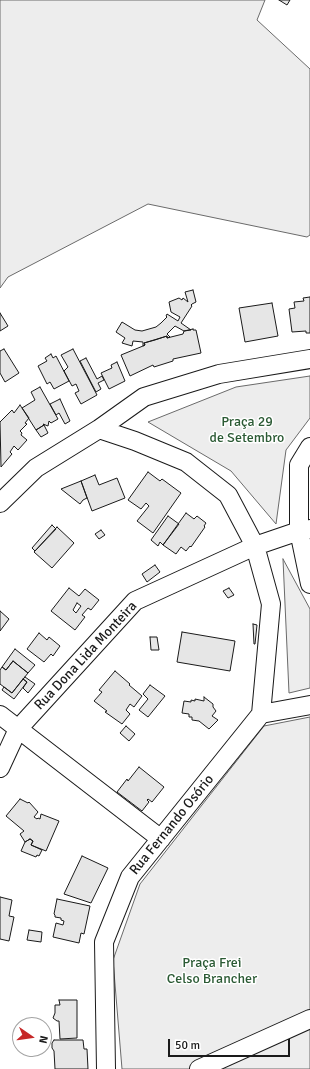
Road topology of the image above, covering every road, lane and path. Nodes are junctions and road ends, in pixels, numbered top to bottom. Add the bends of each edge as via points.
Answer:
1 (310, 359) edge
2 (99, 429) junction
3 (310, 447) edge
4 (0, 503) edge
5 (305, 530) edge
6 (255, 546) junction
7 (310, 584) edge
8 (310, 705) edge
9 (261, 714) junction
10 (0, 715) edge
11 (18, 729) junction
12 (0, 768) edge
13 (161, 839) junction
14 (310, 1019) edge
15 (106, 1069) edge
16 (199, 1069) edge

1 - 2 street via 219,374 144,397
2 - 4 street via 36,468
2 - 6 street via 186,462 228,495
3 - 5 street via 299,465
5 - 6 street, Rua Dona Lida Monteira
5 - 7 street
6 - 9 street via 271,604
6 - 11 street, Rua Dona Lida Monteira via 135,601
8 - 9 street
9 - 13 street, Rua Fernando Osório
10 - 11 street
11 - 12 street, Rua Dona Lida Monteira
11 - 13 street
13 - 15 street, Rua Fernando Osório via 130,877 104,942
14 - 16 street

